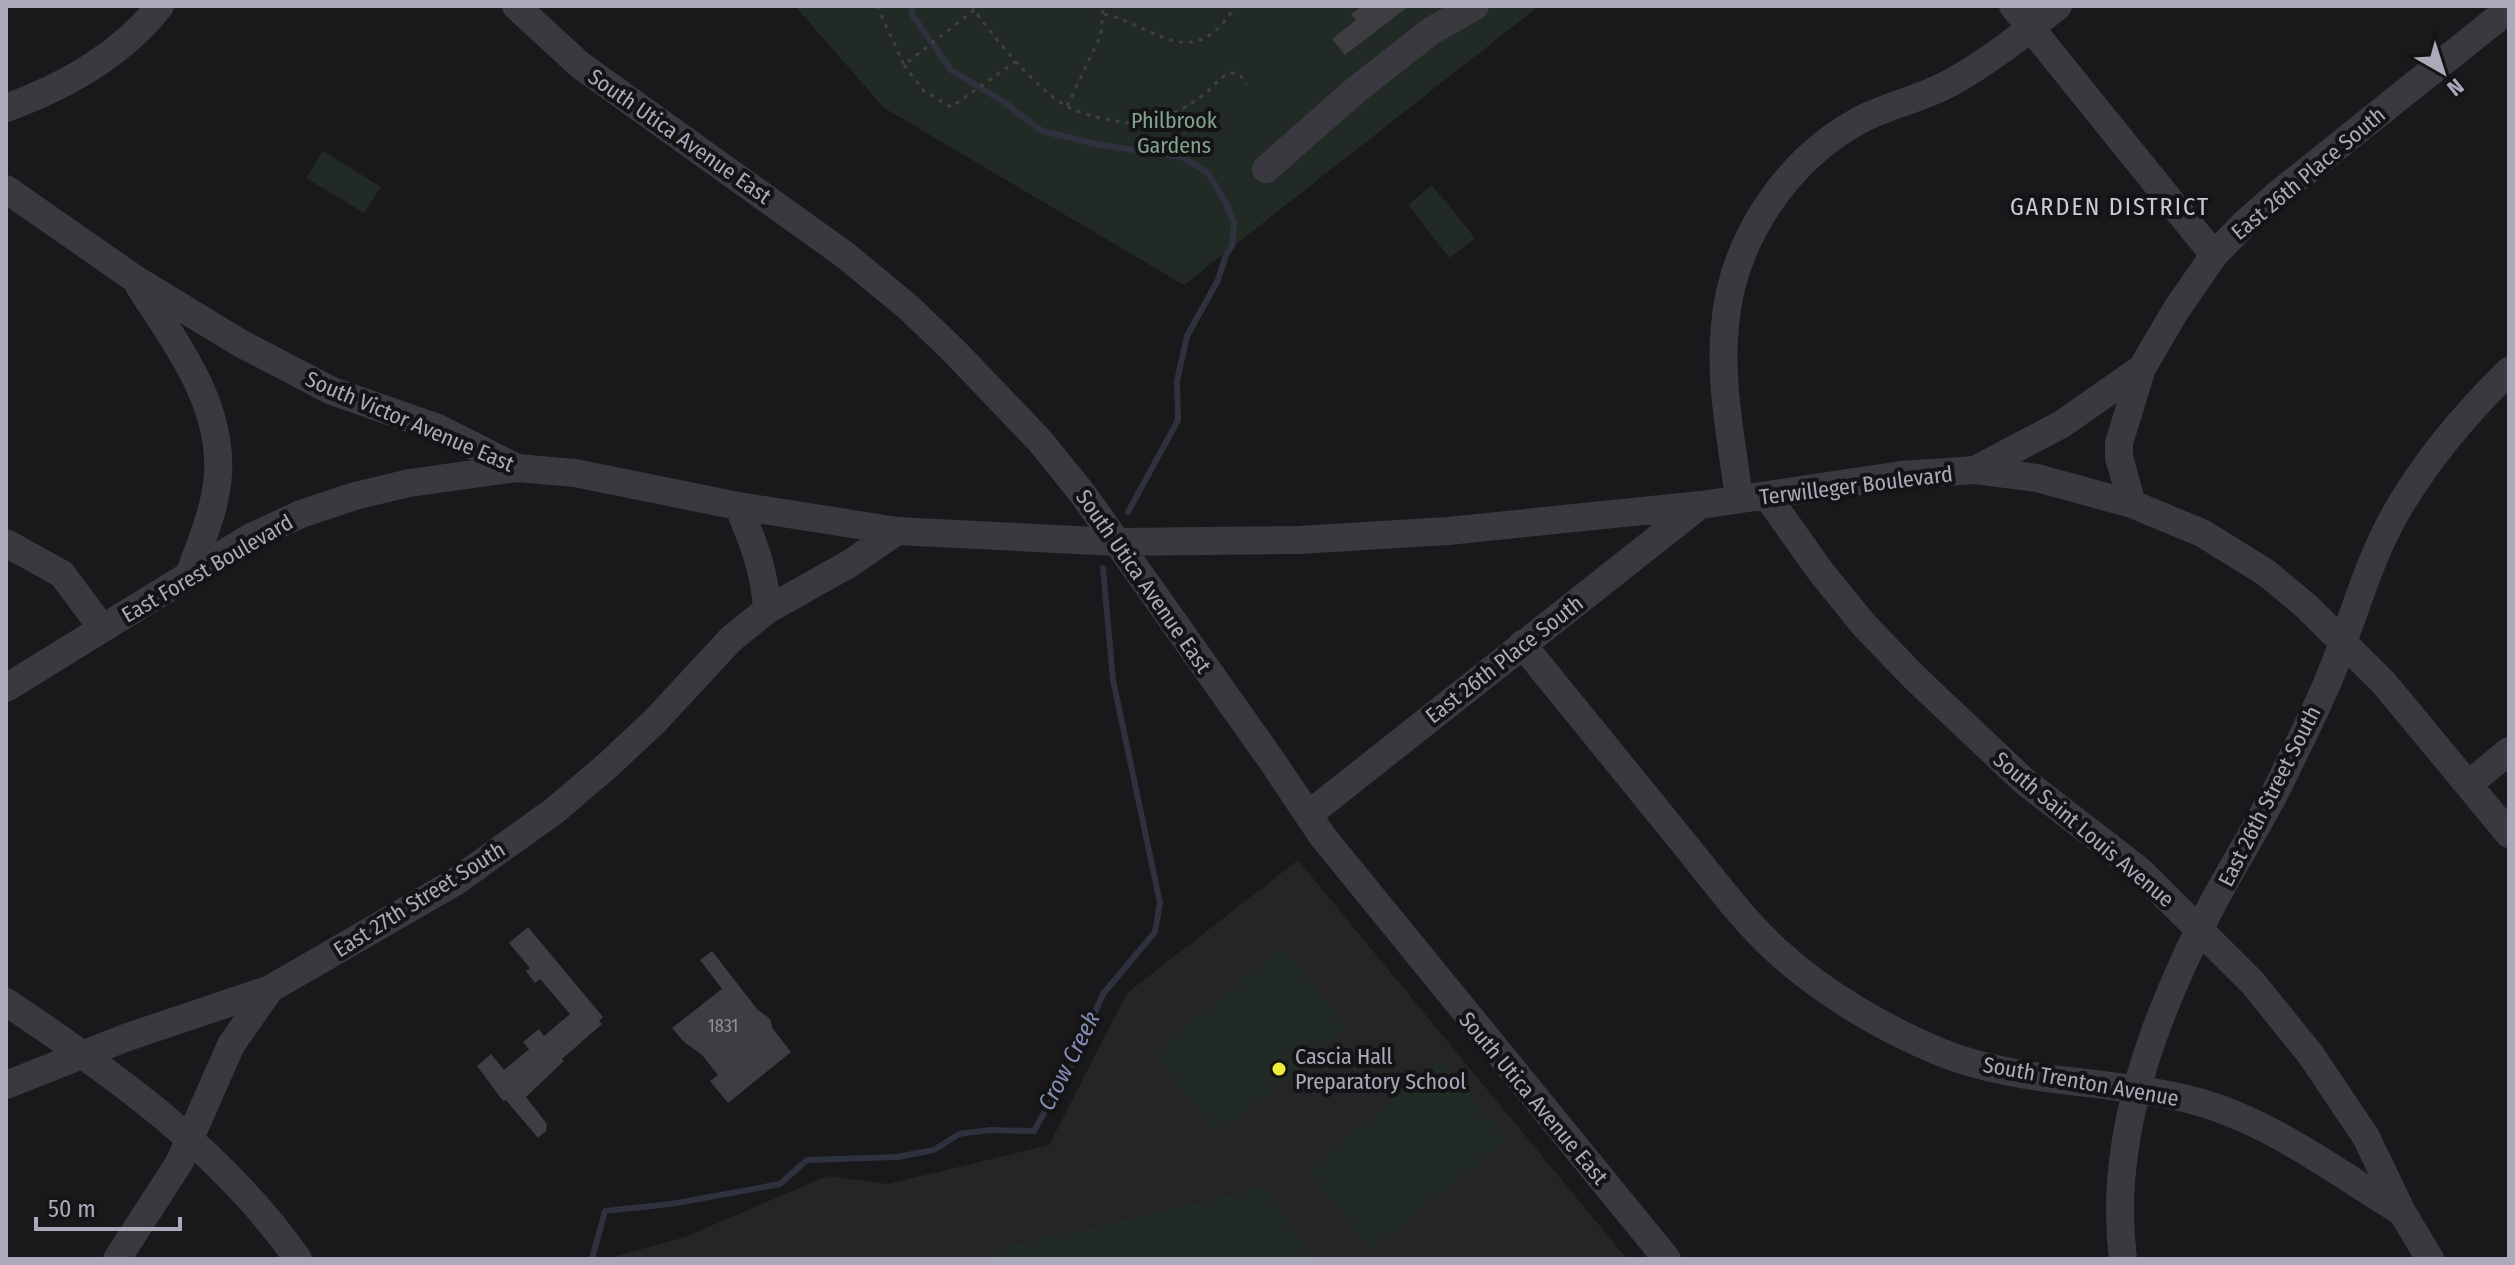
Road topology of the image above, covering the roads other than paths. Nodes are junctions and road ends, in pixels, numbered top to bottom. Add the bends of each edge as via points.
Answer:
1 (160, 6) edge
2 (516, 6) edge
3 (1475, 6) edge
4 (2013, 6) edge
5 (2058, 6) edge
6 (2509, 9) edge
7 (2031, 28) junction
8 (6, 108) edge
9 (1266, 169) dead end
10 (6, 189) edge
11 (2214, 255) junction
12 (135, 279) junction
13 (2142, 368) junction
14 (2509, 371) edge
15 (517, 468) junction
16 (1975, 470) junction
17 (1753, 498) junction
18 (2132, 504) junction
19 (1701, 505) junction
20 (738, 506) junction
21 (897, 531) junction
22 (1117, 542) junction
23 (6, 543) edge
24 (189, 575) junction
25 (767, 610) junction
26 (102, 628) junction
27 (2342, 642) junction
28 (1522, 644) junction
29 (6, 688) edge
30 (2509, 751) edge
31 (2469, 784) junction
32 (1308, 815) junction
33 (2509, 834) edge
34 (2200, 929) junction
35 (270, 989) junction
36 (6, 1002) edge
37 (85, 1054) junction
38 (6, 1085) edge
39 (2135, 1091) junction
40 (190, 1137) junction
41 (2402, 1212) junction
42 (117, 1259) edge
43 (298, 1259) edge
44 (1667, 1259) edge
45 (2123, 1259) edge
46 (2430, 1259) edge

1 - 8 street via 109,55 63,84
2 - 22 street, South Utica Avenue East via 580,65 816,233 908,307 1040,441
3 - 9 street via 1431,31
4 - 7 street
5 - 7 street
6 - 11 street, East 26th Place South via 2278,194
7 - 11 street
7 - 17 street via 1949,84 1861,120 1832,138 1764,210 1743,251 1725,323 1725,391
10 - 12 street, South Victor Avenue East
11 - 13 street, East 26th Place South
12 - 15 street, South Victor Avenue East via 332,391 438,428
12 - 24 street, South Victor Avenue East via 188,363 215,424 218,476
13 - 16 street, East 26th Place South via 2062,424
13 - 18 street, East 26th Place South via 2119,443
14 - 27 street, East 26th Street South via 2456,425 2393,518
15 - 20 street, South Victor Avenue East via 575,473
15 - 24 street, East Forest Boulevard via 355,496 251,537
16 - 17 street, Terwilleger Boulevard via 1901,475
16 - 18 street, Terwilleger Boulevard via 2037,478
17 - 19 street, Terwilleger Boulevard
17 - 34 street, South Saint Louis Avenue via 1914,677 2024,781 2139,870
18 - 27 street, Terwilleger Boulevard via 2202,533 2265,572
19 - 22 street, Terwilleger Boulevard via 1448,531 1299,540
19 - 28 street, East 26th Place South
20 - 21 street, South Victor Avenue East
20 - 25 street via 759,555
21 - 22 street
21 - 25 street, East 27th Street South
22 - 32 street, South Utica Avenue East
23 - 26 street via 62,574
24 - 26 street, East Forest Boulevard
25 - 35 street, East 27th Street South via 554,811 455,882
26 - 29 street, East Forest Boulevard
27 - 31 street, Terwilleger Boulevard
27 - 34 street, East 26th Street South via 2280,785
28 - 32 street, East 26th Place South
28 - 39 street, South Trenton Avenue via 1729,898 1776,950 1826,989 1941,1052 1998,1070
30 - 31 street
31 - 33 street, Terwilleger Boulevard
32 - 44 street, South Utica Avenue East
34 - 39 street, East 26th Street South
34 - 41 street, South Saint Louis Avenue via 2311,1055 2366,1137
35 - 37 street, East 27th Street South
35 - 40 street via 231,1045
36 - 37 street
37 - 38 street, East 27th Street South
37 - 40 street
39 - 41 street, South Trenton Avenue via 2195,1101 2241,1118
39 - 45 street, East 26th Street South via 2122,1175
40 - 42 street
40 - 43 street via 252,1201
41 - 46 street, South Saint Louis Avenue

